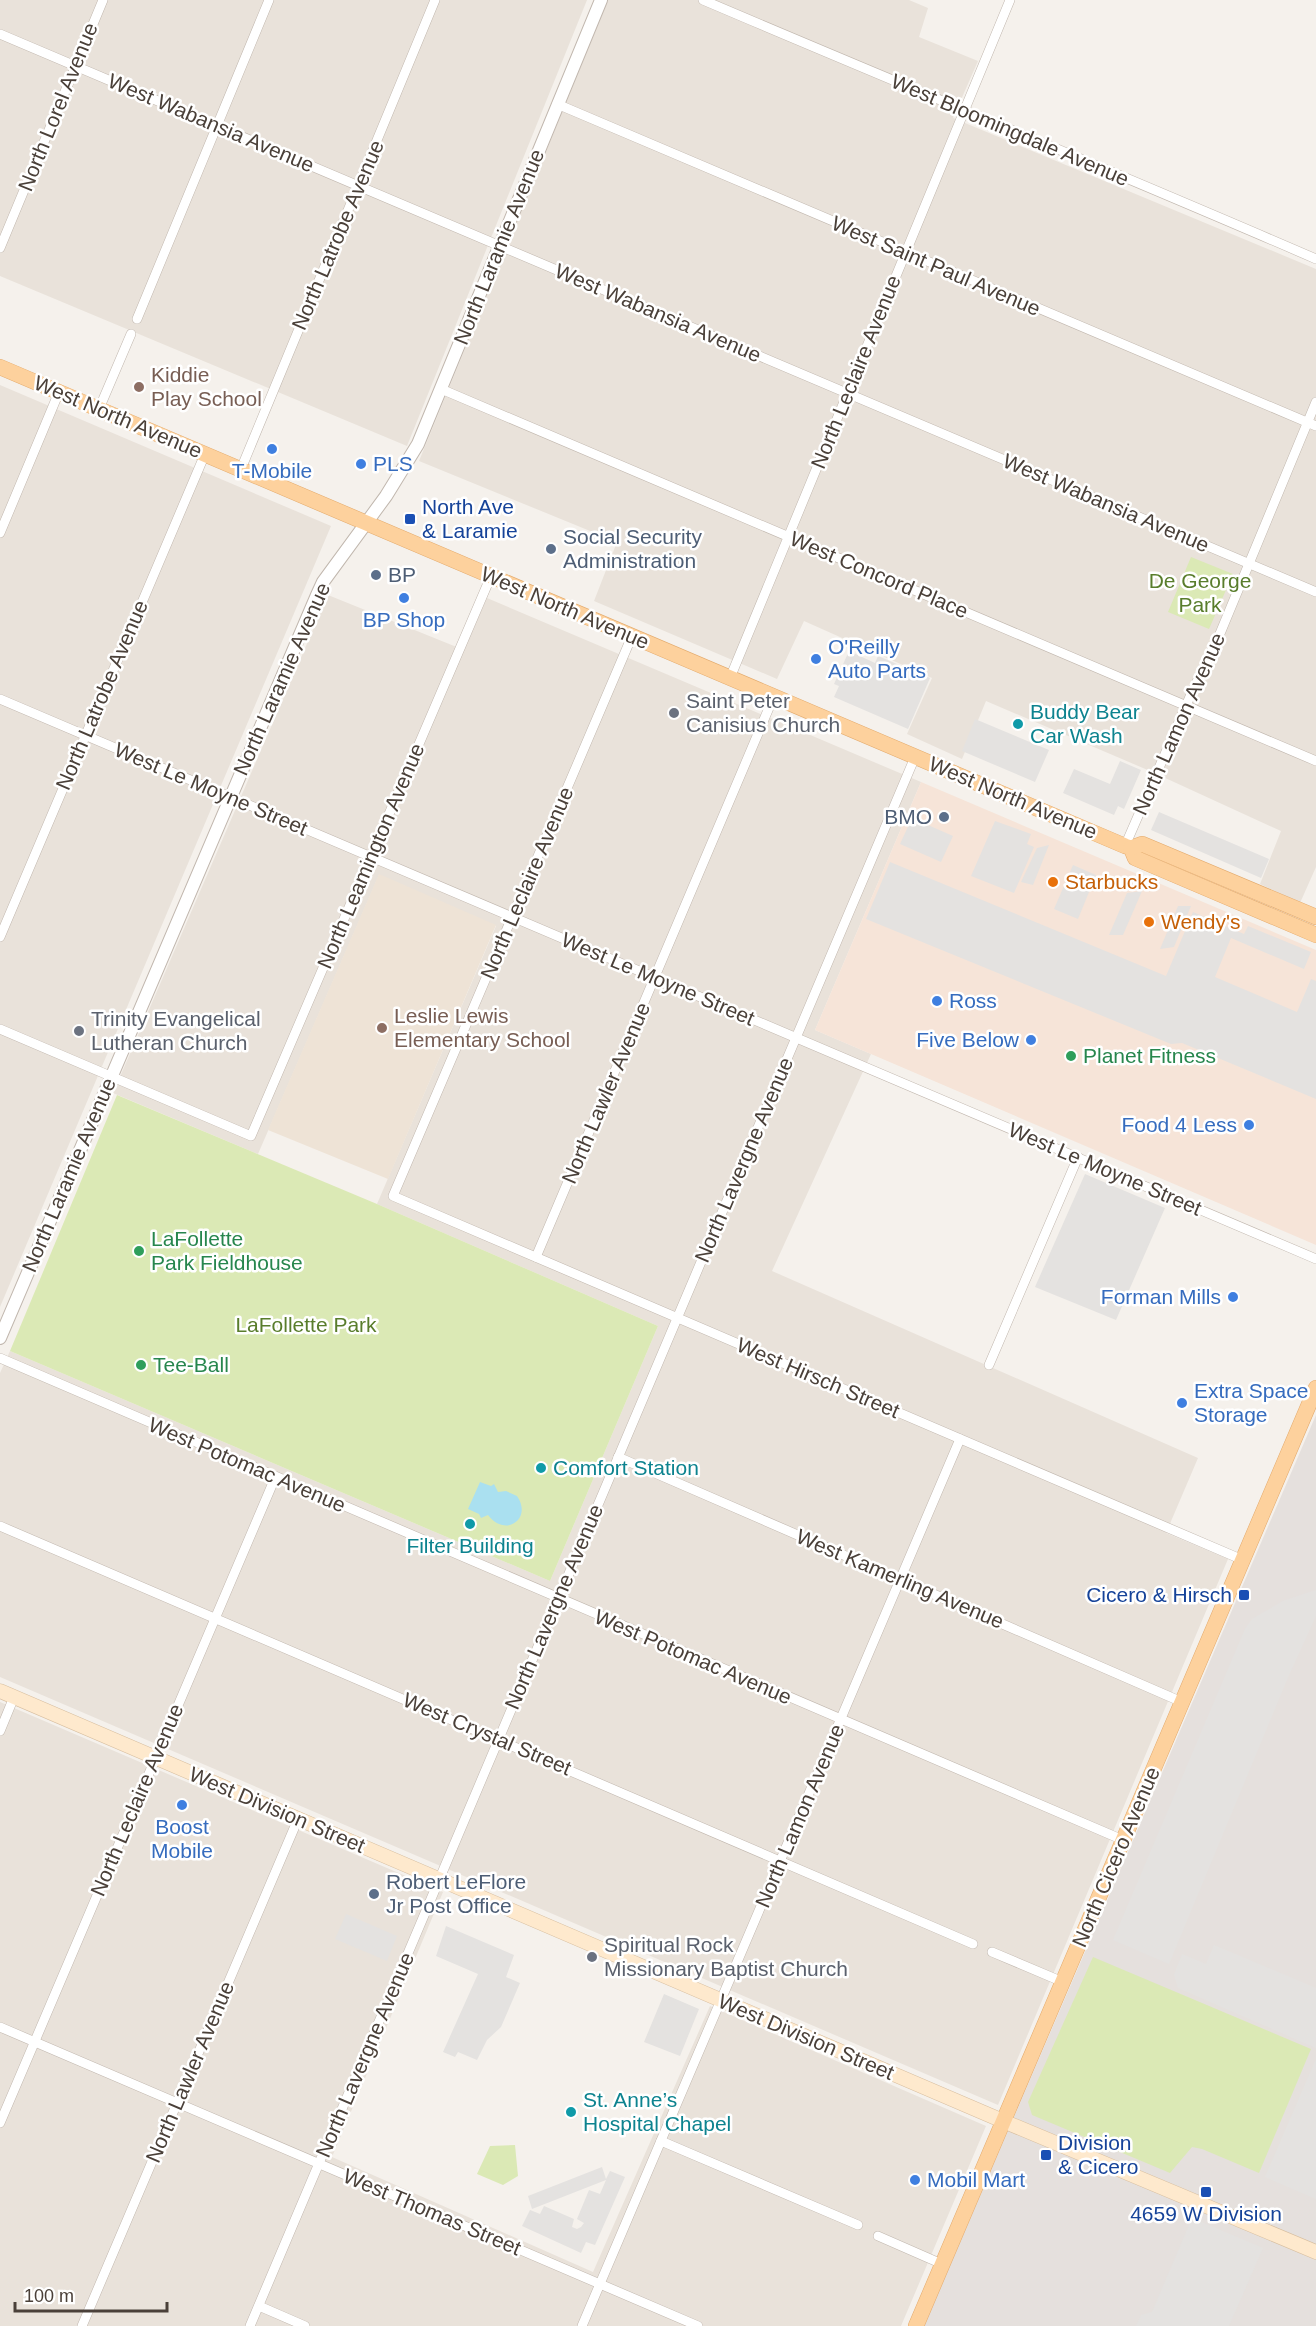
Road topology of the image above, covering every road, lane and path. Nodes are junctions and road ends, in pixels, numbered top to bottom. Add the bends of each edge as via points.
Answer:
1 (103, 0) edge
2 (269, 0) edge
3 (435, 0) edge
4 (601, 0) edge
5 (703, 0) edge
6 (1010, 0) edge
7 (0, 34) edge
8 (75, 66) junction
9 (557, 104) junction
10 (964, 111) junction
11 (217, 126) junction
12 (358, 186) junction
13 (500, 246) junction
14 (0, 248) edge
15 (905, 253) junction
16 (1316, 259) edge
17 (137, 319) dead end
18 (131, 334) dead end
19 (0, 367) edge
20 (441, 389) junction
21 (59, 392) junction
22 (848, 393) junction
23 (1316, 402) edge
24 (99, 409) junction
25 (1312, 424) edge
26 (205, 454) junction
27 (241, 469) junction
28 (367, 524) junction
29 (0, 533) edge
30 (788, 537) junction
31 (1249, 564) junction
32 (491, 576) junction
33 (1316, 592) edge
34 (632, 636) junction
35 (730, 678) junction
36 (774, 696) junction
37 (0, 699) edge
38 (1186, 705) junction
39 (85, 735) junction
40 (915, 757) junction
41 (1316, 760) edge
42 (230, 797) junction
43 (1128, 847) junction
44 (371, 857) junction
45 (513, 917) junction
46 (1316, 917) edge
47 (1316, 935) edge
48 (0, 937) edge
49 (655, 977) junction
50 (0, 1029) edge
51 (796, 1037) junction
52 (111, 1077) junction
53 (1078, 1157) junction
54 (393, 1196) joint
55 (536, 1257) junction
56 (1316, 1258) edge
57 (677, 1317) junction
58 (0, 1338) edge
59 (0, 1358) edge
60 (989, 1365) dead end
61 (1316, 1388) edge
62 (960, 1439) junction
63 (618, 1457) junction
64 (275, 1478) junction
65 (0, 1526) edge
66 (1243, 1560) junction
67 (900, 1580) junction
68 (557, 1598) junction
69 (215, 1618) junction
70 (0, 1691) edge
71 (14, 1697) junction
72 (1182, 1702) junction
73 (841, 1720) junction
74 (0, 1731) edge
75 (498, 1739) junction
76 (155, 1758) junction
77 (298, 1819) junction
78 (1123, 1840) junction
79 (781, 1860) junction
80 (439, 1879) junction
81 (974, 1944) dead end
82 (992, 1952) dead end
83 (1063, 1982) junction
84 (721, 2000) junction
85 (0, 2027) edge
86 (34, 2041) junction
87 (177, 2103) junction
88 (1003, 2121) junction
89 (0, 2123) edge
90 (661, 2141) junction
91 (319, 2164) junction
92 (858, 2225) dead end
93 (878, 2236) dead end
94 (1316, 2252) edge
95 (942, 2264) junction
96 (600, 2284) junction
97 (259, 2306) junction
98 (82, 2326) edge
99 (250, 2326) edge
100 (305, 2326) edge
101 (582, 2326) edge
102 (698, 2326) edge
103 (916, 2326) edge

1 - 8 street, North Lorel Avenue
2 - 11 street
3 - 12 street, North Latrobe Avenue
4 - 9 street, North Laramie Avenue
5 - 10 street, West Bloomingdale Avenue
6 - 10 street, North Leclaire Avenue
7 - 8 street, West Wabansia Avenue
8 - 11 street, West Wabansia Avenue
8 - 14 street, North Lorel Avenue
9 - 13 street, North Laramie Avenue
9 - 15 street, West Saint Paul Avenue
10 - 15 street, North Leclaire Avenue
10 - 16 street, West Bloomingdale Avenue
11 - 12 street, West Wabansia Avenue
11 - 17 street
12 - 13 street, West Wabansia Avenue
12 - 27 street, North Latrobe Avenue
13 - 20 street, North Laramie Avenue
13 - 22 street, West Wabansia Avenue
15 - 22 street, North Leclaire Avenue
15 - 25 street, West Saint Paul Avenue
18 - 24 street
19 - 21 main road, West North Avenue
20 - 28 street, North Laramie Avenue via 418,444
20 - 30 street, West Concord Place
21 - 24 main road, West North Avenue
21 - 29 street
22 - 30 street, North Leclaire Avenue
22 - 31 street, West Wabansia Avenue
23 - 25 street, North Lamon Avenue
24 - 26 main road, West North Avenue
25 - 31 street, North Lamon Avenue
26 - 27 main road, West North Avenue
26 - 39 street, North Latrobe Avenue
27 - 28 main road, West North Avenue
28 - 32 main road, West North Avenue
28 - 42 street, North Laramie Avenue via 323,582
30 - 35 street, North Leclaire Avenue
30 - 38 street, West Concord Place
31 - 33 street, West Wabansia Avenue
31 - 38 street, North Lamon Avenue
32 - 34 main road, West North Avenue
32 - 44 street, North Leamington Avenue
34 - 35 main road, West North Avenue
34 - 45 street, North Leclaire Avenue
35 - 36 main road, West North Avenue
36 - 40 main road, West North Avenue
36 - 49 street, North Lawler Avenue
37 - 39 street, West Le Moyne Street
38 - 41 street, West Concord Place
38 - 43 street, North Lamon Avenue
39 - 42 street, West Le Moyne Street
39 - 48 street, North Latrobe Avenue
40 - 43 main road, West North Avenue
40 - 51 street, North Lavergne Avenue
42 - 44 street, West Le Moyne Street
42 - 52 street, North Laramie Avenue
43 - 46 main road, West North Avenue via 1142,844
43 - 47 main road, West North Avenue via 1137,860
44 - 45 street, West Le Moyne Street
44 - 52 street, North Leamington Avenue via 250,1136
45 - 49 street, West Le Moyne Street
45 - 54 street, North Leclaire Avenue
49 - 51 street, West Le Moyne Street
49 - 55 street, North Lawler Avenue
50 - 52 street
51 - 53 street, West Le Moyne Street
51 - 57 street, North Lavergne Avenue
52 - 58 street, North Laramie Avenue
53 - 56 street, West Le Moyne Street
53 - 60 street
54 - 55 street, West Hirsch Street
55 - 57 street, West Hirsch Street
57 - 62 street, West Hirsch Street
57 - 63 street, North Lavergne Avenue
59 - 64 street, West Potomac Avenue
61 - 66 main road, North Cicero Avenue
62 - 66 street, West Hirsch Street
62 - 67 street, North Lamon Avenue
63 - 67 street, West Kamerling Avenue
63 - 68 street, North Lavergne Avenue
64 - 68 street, West Potomac Avenue
64 - 69 street, North Leclaire Avenue
65 - 69 street, West Crystal Street
66 - 72 main road, North Cicero Avenue
67 - 72 street, West Kamerling Avenue
67 - 73 street, North Lamon Avenue
68 - 73 street, West Potomac Avenue
68 - 75 street, North Lavergne Avenue
69 - 75 street, West Crystal Street
69 - 76 street, North Leclaire Avenue
70 - 71 main road, West Division Street
71 - 74 street
71 - 76 main road, West Division Street
72 - 78 main road, North Cicero Avenue
73 - 78 street, West Potomac Avenue
73 - 79 street, North Lamon Avenue
75 - 79 street, West Crystal Street
75 - 80 street, North Lavergne Avenue
76 - 77 main road, West Division Street
76 - 86 street, North Leclaire Avenue
77 - 80 main road, West Division Street
77 - 87 street, North Lawler Avenue
78 - 83 main road, North Cicero Avenue
79 - 81 street, West Crystal Street
79 - 84 street, North Lamon Avenue
80 - 84 main road, West Division Street
80 - 91 street, North Lavergne Avenue
82 - 83 street
83 - 88 main road, North Cicero Avenue
84 - 88 main road, West Division Street
84 - 90 street, North Lamon Avenue
85 - 86 street, West Thomas Street
86 - 87 street, West Thomas Street
86 - 89 street, North Leclaire Avenue
87 - 91 street, West Thomas Street
87 - 98 street, North Lawler Avenue
88 - 94 main road, West Division Street
88 - 95 main road, North Cicero Avenue
90 - 92 street
90 - 96 street, North Lamon Avenue
91 - 96 street, West Thomas Street
91 - 97 street, North Lavergne Avenue
93 - 95 street
95 - 103 main road, North Cicero Avenue
96 - 101 street, North Lamon Avenue
96 - 102 street, West Thomas Street
97 - 99 street, North Lavergne Avenue
97 - 100 street

